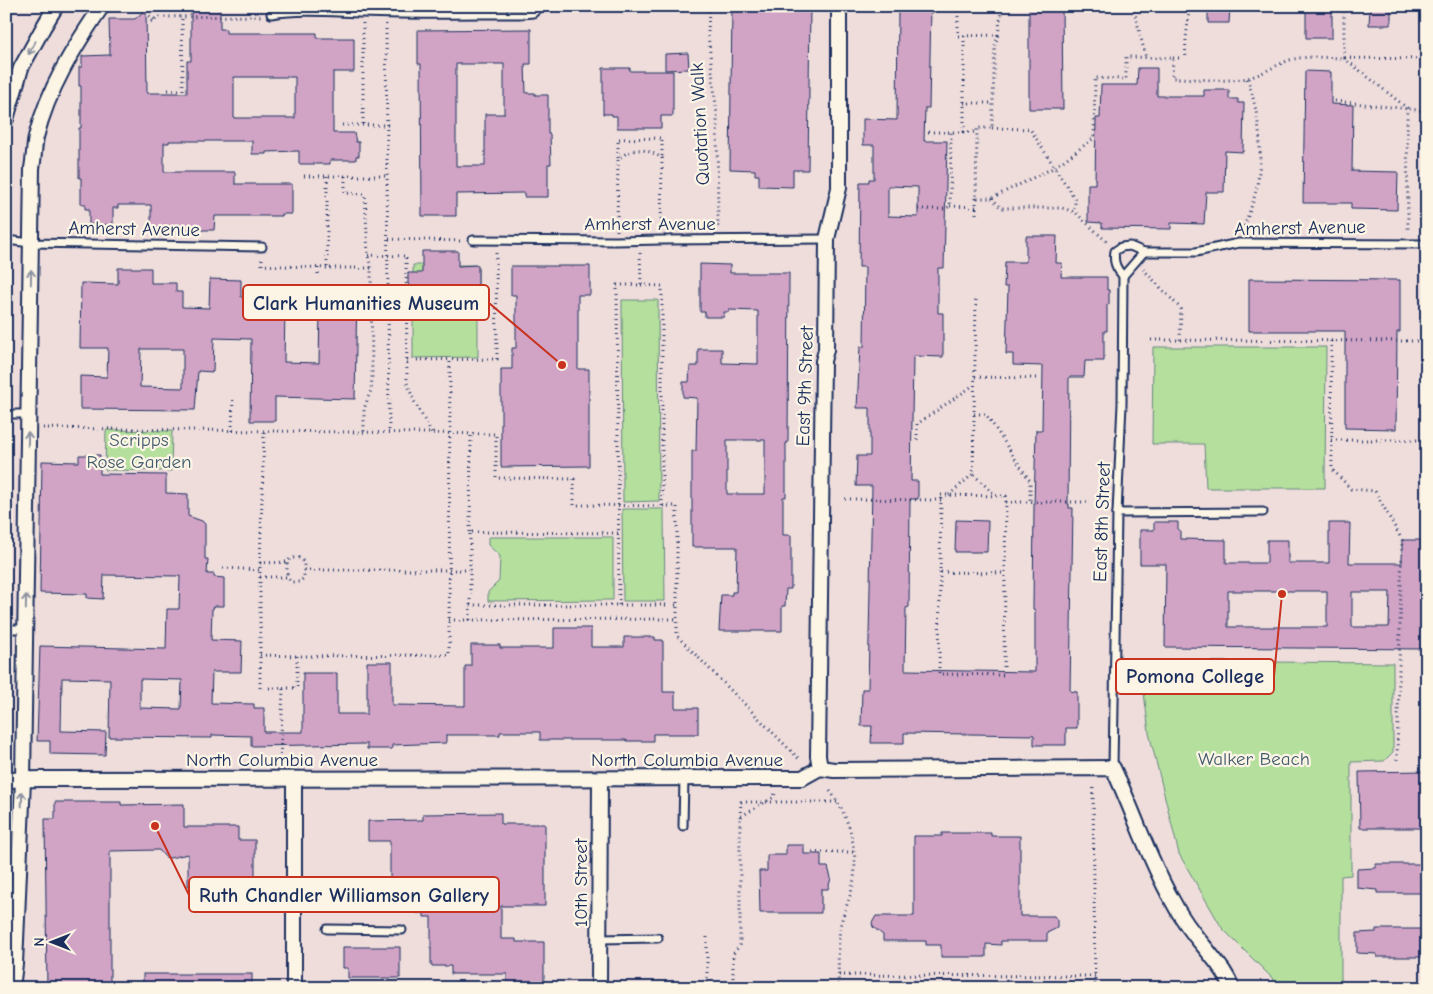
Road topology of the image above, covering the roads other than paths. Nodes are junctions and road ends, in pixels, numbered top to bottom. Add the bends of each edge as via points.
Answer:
1 (56, 6) edge
2 (102, 6) edge
3 (542, 6) edge
4 (839, 6) edge
5 (271, 14) road end
6 (6, 119) edge
7 (827, 239) junction
8 (6, 240) edge
9 (473, 240) road end
10 (31, 243) junction
11 (1427, 244) edge
12 (262, 247) road end
13 (1144, 252) junction
14 (1123, 276) junction
15 (6, 414) edge
16 (29, 414) junction
17 (1263, 512) dead end
18 (1117, 513) junction
19 (6, 629) edge
20 (25, 629) junction
21 (820, 768) junction
22 (1113, 768) junction
23 (684, 778) junction
24 (294, 779) junction
25 (600, 779) junction
26 (6, 780) edge
27 (23, 780) junction
28 (683, 826) dead end
29 (327, 929) dead end
30 (402, 930) dead end
31 (658, 938) dead end
32 (599, 939) junction
33 (12, 988) edge
34 (294, 988) edge
35 (599, 988) edge
36 (1232, 988) edge

1 -> 6 street via 21,68
2 - 10 street via 57,80 36,138 32,168
3 - 5 lane via 533,13 522,14 297,10
4 - 7 street, East 9th Street via 839,188
7 - 9 lane, Amherst Avenue
7 - 21 street, East 9th Street via 818,717
8 - 10 lane, Amherst Avenue
10 - 12 lane, Amherst Avenue
16 -> 10 street
11 - 13 lane, Amherst Avenue via 1239,243 1196,252
13 - 14 lane
13 - 14 lane, Amherst Avenue via 1130,246 1115,250 1113,258
14 - 18 lane, East 8th Street
15 - 16 lane
20 -> 16 street
17 - 18 lane
18 - 22 lane, East 8th Street
19 - 20 lane
20 - 27 street
21 - 22 street, North Columbia Avenue
21 - 23 street, North Columbia Avenue via 802,778
22 - 36 street via 1130,802 1149,855 1173,902 1227,974
23 - 25 street, North Columbia Avenue
23 - 28 lane
24 - 25 street, North Columbia Avenue
24 - 27 street, North Columbia Avenue
24 - 34 street
25 - 32 street, 10th Street
26 - 27 street, North Columbia Avenue
33 -> 27 street
29 - 30 lane
31 - 32 lane
32 - 35 street, 10th Street

